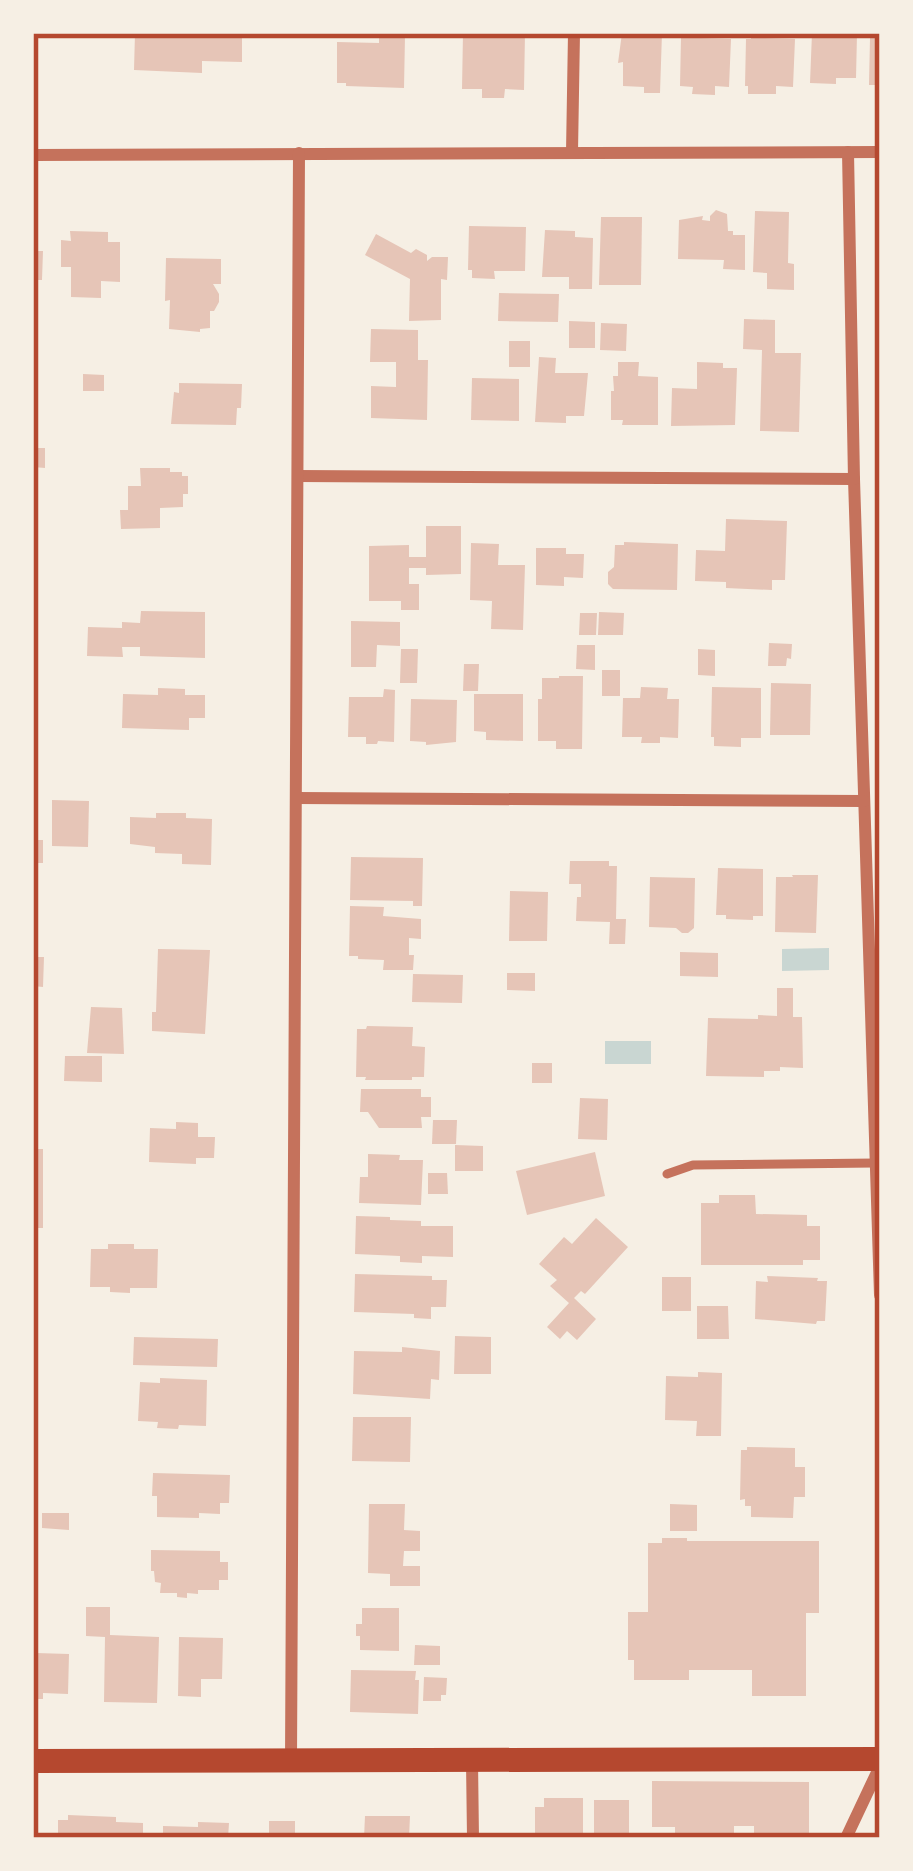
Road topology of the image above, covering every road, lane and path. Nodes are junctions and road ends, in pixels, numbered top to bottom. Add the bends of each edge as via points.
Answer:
1 (574, 33) edge
2 (572, 152) junction
3 (848, 152) junction
4 (880, 152) edge
5 (299, 153) junction
6 (33, 155) edge
7 (298, 476) junction
8 (854, 479) junction
9 (297, 798) junction
10 (864, 801) junction
11 (873, 844) edge
12 (875, 1163) junction
13 (667, 1174) dead end
14 (880, 1295) edge
15 (291, 1760) junction
16 (33, 1761) edge
17 (472, 1761) junction
18 (880, 1763) edge
19 (472, 1838) edge
20 (846, 1838) edge

1 - 2 street
2 - 3 street
2 - 5 street
3 - 4 street
3 - 8 street
5 - 6 street
5 - 7 street
7 - 8 street
7 - 9 street
8 - 10 street
9 - 10 street
9 - 15 street
10 - 11 street
11 - 12 street
12 - 13 lane via 693,1165
12 - 14 street
15 - 16 main road
15 - 17 main road
17 - 18 main road
17 - 19 street
18 - 20 street

